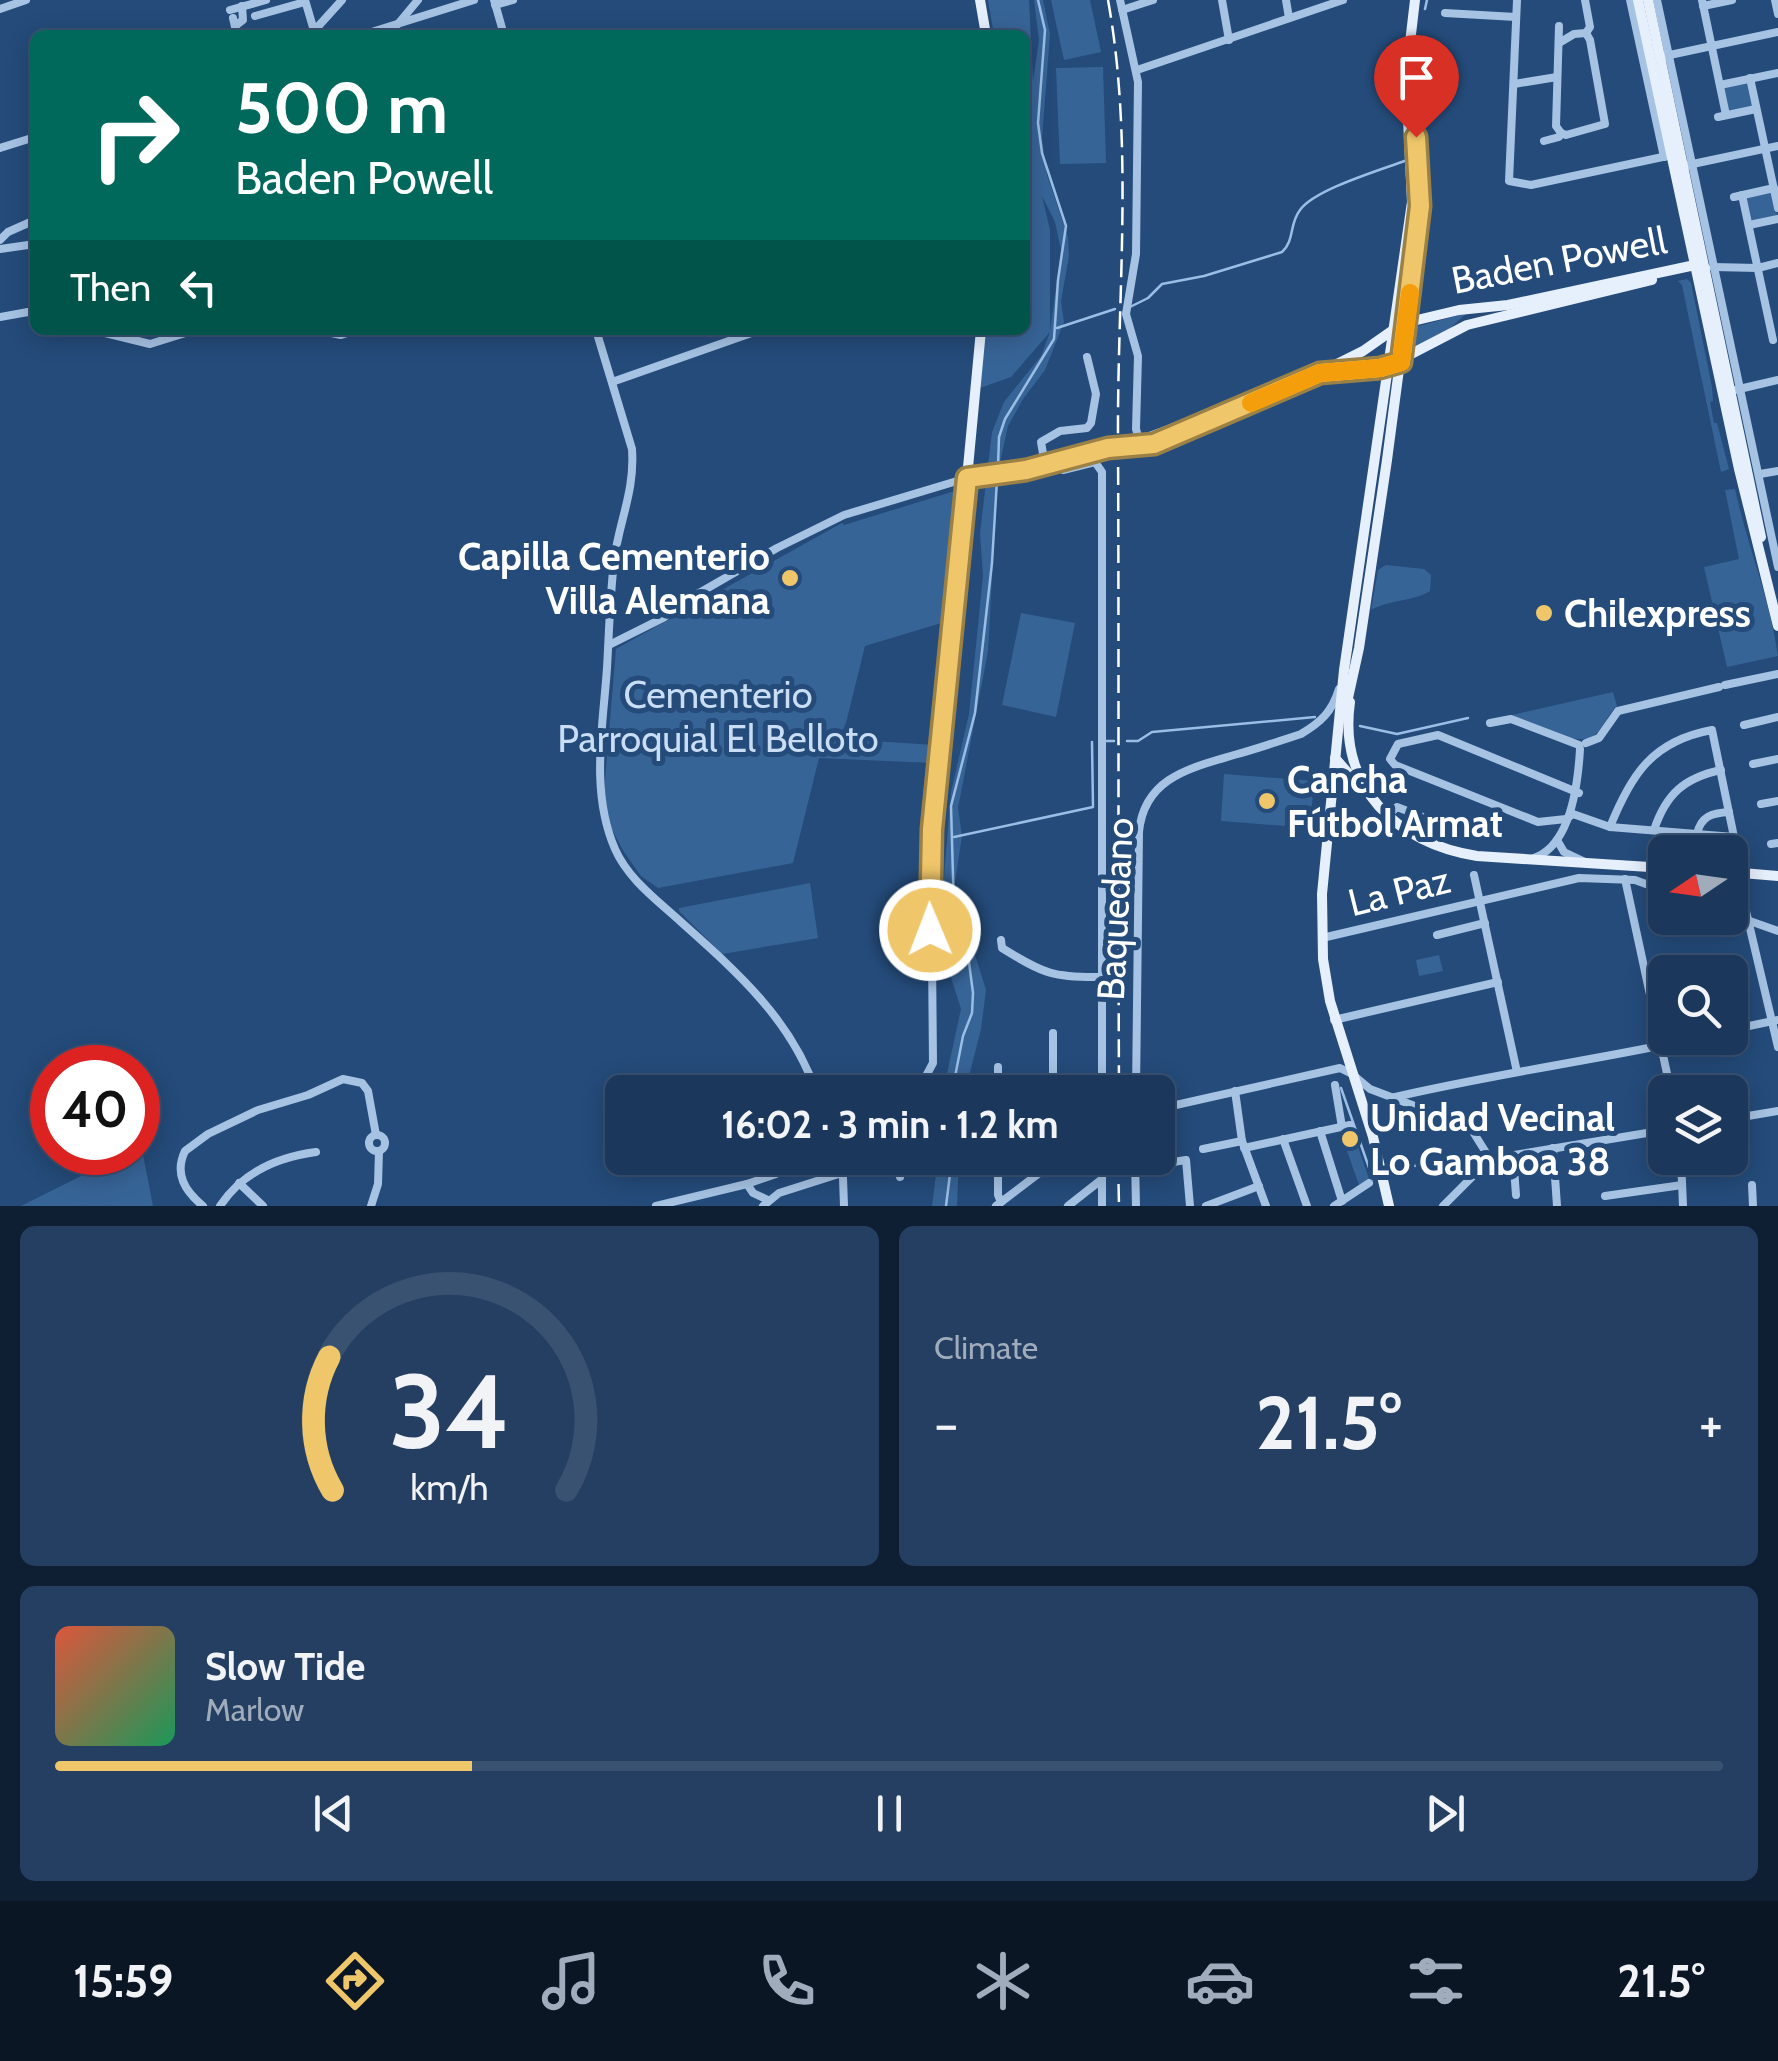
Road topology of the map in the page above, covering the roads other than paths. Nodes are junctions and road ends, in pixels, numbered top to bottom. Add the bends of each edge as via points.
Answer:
1 (26, 0) edge
2 (266, 0) edge
3 (342, 0) edge
4 (418, 0) edge
5 (474, 0) edge
6 (513, 0) edge
7 (980, 0) edge
8 (1153, 0) edge
9 (1222, 0) edge
10 (1286, 0) edge
11 (1343, 0) edge
12 (1416, 0) edge
13 (1517, 0) edge
14 (1585, 0) edge
15 (1630, 0) edge
16 (1638, 0) edge
17 (1648, 0) edge
18 (1658, 0) edge
19 (1732, 0) edge
20 (1775, 0) edge
21 (305, 1) edge
22 (1328, 2) edge
23 (495, 3) edge
24 (1702, 3) edge
25 (1121, 5) edge
26 (245, 6) junction
27 (0, 10) edge
28 (1414, 13) junction
29 (1445, 13) dead end
30 (1778, 14) edge
31 (255, 16) dead end
32 (1516, 17) junction
33 (1288, 18) junction
34 (234, 22) edge
35 (398, 24) junction
36 (1559, 26) dead end
37 (313, 30) edge
38 (317, 30) edge
39 (378, 30) edge
40 (503, 30) edge
41 (985, 30) edge
42 (1778, 32) edge
43 (1586, 33) junction
44 (1229, 40) junction
45 (1559, 44) junction
46 (1711, 46) junction
47 (1665, 56) junction
48 (1137, 70) junction
49 (1778, 73) edge
50 (1557, 77) junction
51 (1750, 78) junction
52 (1514, 84) junction
53 (1720, 85) junction
54 (1756, 108) junction
55 (1561, 133) junction
56 (30, 139) edge
57 (1544, 140) dead end
58 (1778, 146) edge
59 (0, 148) edge
60 (1765, 149) junction
61 (1411, 156) junction
62 (1668, 156) junction
63 (1688, 165) junction
64 (1420, 173) junction
65 (1774, 188) junction
66 (1778, 208) edge
67 (1778, 219) edge
68 (30, 222) edge
69 (1748, 225) junction
70 (0, 240) edge
71 (30, 245) edge
72 (0, 249) edge
73 (1778, 263) edge
74 (1702, 268) junction
75 (1758, 268) junction
76 (1547, 301) junction
77 (1778, 306) edge
78 (1474, 308) junction
79 (1766, 309) junction
80 (30, 313) edge
81 (0, 318) edge
82 (1407, 324) junction
83 (1393, 330) junction
84 (1452, 331) junction
85 (113, 335) edge
86 (179, 335) edge
87 (598, 335) edge
88 (746, 335) edge
89 (981, 335) edge
90 (1772, 340) edge
91 (1087, 358) dead end
92 (1401, 362) junction
93 (1388, 366) junction
94 (1320, 373) junction
95 (1778, 380) edge
96 (612, 382) junction
97 (1735, 390) junction
98 (1191, 428) junction
99 (1047, 464) junction
100 (1778, 470) edge
101 (1760, 474) junction
102 (967, 478) junction
103 (1770, 533) edge
104 (1778, 567) edge
105 (1778, 625) edge
106 (609, 645) junction
107 (1350, 671) junction
108 (1778, 674) edge
109 (1778, 717) edge
110 (1490, 722) dead end
111 (1744, 725) dead end
112 (1583, 747) junction
113 (1336, 752) junction
114 (1778, 759) edge
115 (1753, 764) dead end
116 (1721, 770) junction
117 (1578, 791) junction
118 (1778, 801) edge
119 (1761, 804) dead end
120 (1383, 812) junction
121 (1730, 812) junction
122 (1570, 817) junction
123 (1443, 828) dead end
124 (1610, 828) junction
125 (1654, 830) junction
126 (1697, 834) junction
127 (1709, 835) edge
128 (1734, 835) edge
129 (1559, 841) junction
130 (1529, 860) junction
131 (1592, 864) junction
132 (1648, 867) edge
133 (1748, 874) edge
134 (1474, 875) dead end
135 (1778, 876) edge
136 (1626, 879) junction
137 (1648, 886) edge
138 (1480, 900) junction
139 (1748, 921) joint
140 (1485, 923) junction
141 (1778, 932) edge
142 (1437, 935) dead end
143 (1322, 938) junction
144 (1001, 940) dead end
145 (1104, 977) junction
146 (1498, 982) junction
147 (1648, 987) edge
148 (1334, 1020) junction
149 (1775, 1020) edge
150 (1748, 1026) edge
151 (1053, 1033) dead end
152 (1778, 1047) edge
153 (1648, 1048) edge
154 (998, 1067) dead end
155 (1518, 1072) junction
156 (1352, 1074) junction
157 (810, 1075) edge
158 (927, 1075) edge
159 (998, 1075) edge
160 (1053, 1075) edge
161 (1102, 1075) edge
162 (1136, 1075) edge
163 (1335, 1085) dead end
164 (1235, 1092) junction
165 (1391, 1098) junction
166 (1175, 1105) edge
167 (1778, 1110) edge
168 (1748, 1116) edge
169 (1320, 1132) junction
170 (1648, 1133) edge
171 (1282, 1140) junction
172 (1243, 1144) junction
173 (1553, 1148) junction
174 (1203, 1150) dead end
175 (316, 1152) dead end
176 (1513, 1154) junction
177 (1490, 1158) junction
178 (1175, 1162) edge
179 (773, 1175) edge
180 (833, 1175) edge
181 (842, 1175) edge
182 (998, 1175) edge
183 (1036, 1175) edge
184 (1102, 1175) edge
185 (1135, 1175) edge
186 (1682, 1175) edge
187 (1102, 1180) junction
188 (240, 1183) junction
189 (1369, 1183) dead end
190 (747, 1184) junction
191 (1682, 1185) junction
192 (1259, 1186) junction
193 (1752, 1186) dead end
194 (779, 1193) junction
195 (1516, 1195) dead end
196 (1604, 1196) dead end
197 (765, 1203) edge
198 (1338, 1203) edge
199 (199, 1204) edge
200 (998, 1204) edge
201 (220, 1206) edge
202 (263, 1206) edge
203 (371, 1206) edge
204 (656, 1206) edge
205 (780, 1206) edge
206 (844, 1206) edge
207 (1068, 1206) edge
208 (1102, 1206) edge
209 (1136, 1206) edge
210 (1190, 1206) edge
211 (1206, 1206) edge
212 (1266, 1206) edge
213 (1307, 1206) edge
214 (1389, 1206) edge
215 (1443, 1206) edge
216 (1557, 1206) edge
217 (1683, 1206) edge
218 (1753, 1206) edge

1 - 27 street
2 - 26 street
3 - 38 street
4 - 35 street
5 - 35 street
6 - 23 street
7 - 41 main road
8 - 25 street
9 - 44 street
10 - 33 street
11 - 22 street
12 - 28 main road
13 - 32 street
14 - 43 street
15 - 62 street
16 - 62 main road
17 - 47 main road
18 - 47 street
19 - 24 street
20 - 30 street
21 - 31 street
21 - 37 street
22 - 33 street
23 - 40 street
24 - 46 street
25 - 48 street
26 - 34 street
26 - 34 street via 244,20
28 - 61 main road via 1406,77
28 - 64 main road
29 - 32 street
32 - 52 street
33 - 44 street
35 - 39 street
36 - 45 street
42 - 46 street
43 - 45 street
43 - 55 street via 1607,118 1605,124
44 - 48 street
45 - 50 street
46 - 47 street
46 - 53 street
47 - 63 main road
48 - 98 street via 1136,254 1126,314 1138,356 1137,434 1144,438 1187,422
49 - 51 street
50 - 52 street
50 - 55 street
51 - 53 street
51 - 54 street
52 - 62 street via 1512,184
53 - 54 street via 1722,116
54 - 60 street
55 - 57 street
56 - 59 street
58 - 60 street
60 - 63 street
60 - 65 street
61 - 64 main road
61 - 83 main road via 1411,215
62 - 74 main road
63 - 74 main road
64 - 82 main road
65 - 66 street
65 - 69 street via 1738,196
67 - 69 street
68 - 70 street
69 - 75 street
71 - 72 street
73 - 75 street, Baden Powell
74 - 75 street, Baden Powell
74 - 76 main road, Baden Powell
74 - 76 main road, Baden Powell via 1588,286
74 - 97 main road
74 - 105 main road
75 - 79 street
76 - 78 main road, Baden Powell
76 - 84 main road, Baden Powell
77 - 79 street
78 - 82 main road, Baden Powell
78 - 84 main road
79 - 90 street
80 - 81 street
82 - 83 main road, Baden Powell
82 - 92 main road
83 - 93 main road
83 - 94 main road, Baden Powell
84 - 92 main road, Baden Powell
85 - 86 street via 150,344
87 - 96 street
88 - 96 street
89 - 102 main road
91 - 99 street via 1096,394 1091,423 1041,442
92 - 93 main road, Baden Powell
92 - 107 main road
93 - 94 main road, Baden Powell
93 - 107 main road
94 - 98 main road, Baden Powell
95 - 97 street
96 - 106 street via 632,450 633,480 614,560
97 - 101 street
97 - 103 main road
98 - 99 main road, Baden Powell via 1154,444
99 - 102 main road, Baden Powell
99 - 145 street via 1063,470 1095,462 1102,472
100 - 101 street
101 - 103 street
102 - 106 street, Baden Powell via 806,532
102 - 158 street via 931,845 933,1063
103 - 104 street
103 - 105 main road
106 - 157 street via 600,796 616,852 657,902 754,990
107 - 113 main road
107 - 120 main road via 1350,744 1360,777
107 - 162 street, Baquedano via 1331,710 1314,726 1180,772 1147,803 1139,832
108 - 112 street via 1618,711 1599,738
109 - 111 street
110 - 112 street via 1511,720
112 - 117 street
113 - 120 main road
113 - 143 main road
114 - 115 street
116 - 121 street
116 - 124 street via 1712,730 1674,742 1630,782
116 - 125 street via 1679,787
117 - 122 street
117 - 122 street via 1438,735 1398,744 1390,759 1531,820
118 - 119 street
120 - 123 street via 1397,807
120 - 130 main road via 1435,847
121 - 126 street via 1708,816
121 - 128 street
122 - 124 street
122 - 129 street
124 - 125 street
125 - 126 street
126 - 127 street
129 - 130 street
129 - 131 street via 1564,852
130 - 131 main road
131 - 132 main road
133 - 135 main road
134 - 138 street
136 - 137 street, La Paz
136 - 138 street, La Paz via 1579,878
136 - 147 street
138 - 140 street
138 - 143 street, La Paz
139 - 141 street
139 - 149 street
140 - 142 street
140 - 146 street
143 - 148 main road
144 - 145 street via 1002,948 1048,974
145 - 161 street
146 - 148 street
146 - 155 street
148 - 156 main road
149 - 150 street
149 - 152 street
151 - 160 street
153 - 155 street
154 - 159 street
155 - 165 street
156 - 164 street via 1340,1068
156 - 165 street
156 - 214 main road
163 - 169 street via 1346,1126
164 - 166 street
164 - 172 street
165 - 177 street via 1470,1127
167 - 168 street
169 - 171 street
169 - 198 street
170 - 173 street
171 - 172 street
171 - 213 street
172 - 174 street
172 - 192 street
173 - 176 street
173 - 216 street
175 - 188 street via 266,1166
176 - 177 street
176 - 195 street
177 - 215 street
178 - 210 street via 1186,1160
179 - 190 street
180 - 194 street
181 - 206 street
182 - 200 street
183 - 200 street
184 - 187 street
185 - 209 street
186 - 191 street
187 - 207 street
187 - 208 street
188 - 201 street
188 - 202 street
189 - 198 street
190 - 197 street
190 - 204 street
191 - 196 street
191 - 217 street
192 - 211 street
192 - 212 street
193 - 218 street
194 - 197 street
194 - 205 street
199 - 203 street via 180,1174 184,1151 258,1110 353,1079 368,1091 376,1135 369,1144 379,1151

